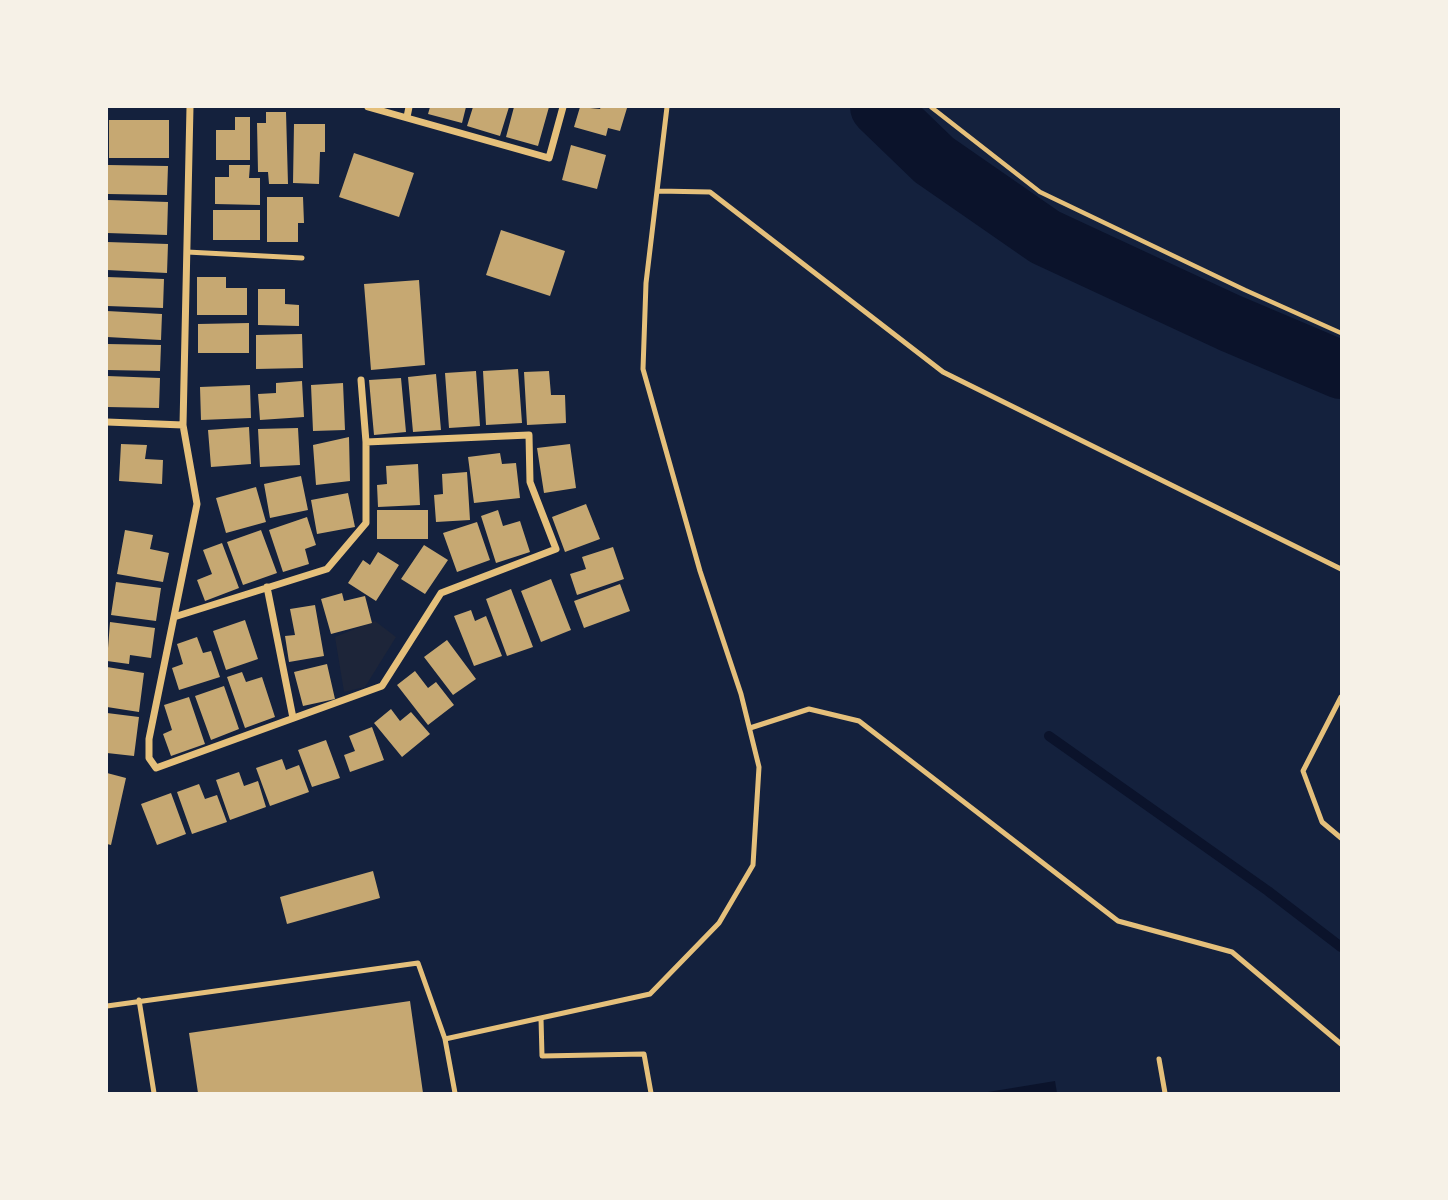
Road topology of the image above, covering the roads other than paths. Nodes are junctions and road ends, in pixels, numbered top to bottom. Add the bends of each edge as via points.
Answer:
1 (190, 107) edge
2 (368, 107) edge
3 (409, 107) edge
4 (563, 107) edge
5 (667, 107) edge
6 (407, 117) junction
7 (658, 191) junction
8 (187, 252) junction
9 (302, 258) dead end
10 (361, 380) dead end
11 (107, 422) edge
12 (183, 425) junction
13 (366, 442) junction
14 (1341, 569) edge
15 (267, 587) junction
16 (174, 617) junction
17 (1341, 698) edge
18 (293, 719) junction
19 (750, 728) junction
20 (1341, 838) edge
21 (139, 1000) junction
22 (107, 1006) edge
23 (541, 1018) junction
24 (445, 1040) junction
25 (1341, 1044) edge
26 (1159, 1059) dead end
27 (154, 1093) edge
28 (455, 1093) edge
29 (651, 1093) edge
30 (1165, 1093) edge

1 - 8 street
2 - 6 street
3 - 6 street
4 - 6 street via 549,158
5 - 7 lane
7 - 14 lane via 710,192 943,372
7 - 19 lane via 646,283 643,369
8 - 9 lane
8 - 12 street
10 - 13 street
11 - 12 street
12 - 16 street via 197,504
13 - 15 street via 366,523 327,569
13 - 18 street via 529,435 530,482 556,549 441,593 382,686
15 - 16 street
15 - 18 street
16 - 18 street via 149,739 149,758 156,768
17 - 20 lane via 1303,771 1322,822
19 - 23 lane via 759,767 753,865 719,923 650,994
19 - 25 lane via 809,709 859,721 1118,921 1232,952
21 - 22 lane
21 - 24 lane via 418,962
21 - 27 lane
23 - 24 lane
23 - 29 lane via 542,1056 643,1055
24 - 28 lane
26 - 30 lane

